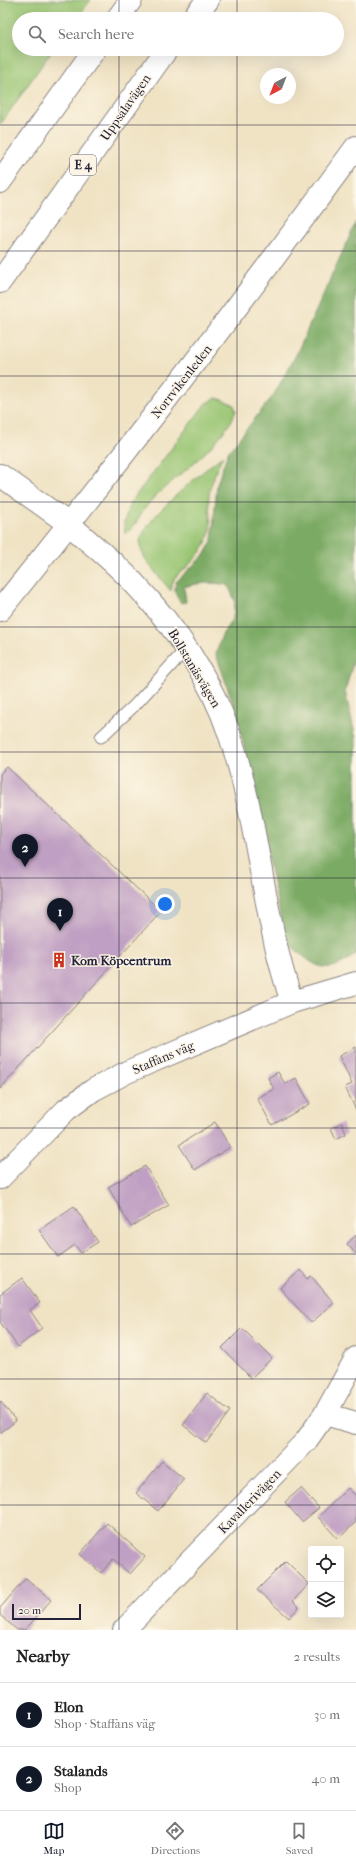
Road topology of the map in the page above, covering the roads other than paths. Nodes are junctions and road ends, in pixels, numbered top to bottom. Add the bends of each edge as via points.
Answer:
1 (131, 0) edge
2 (208, 0) edge
3 (122, 12) edge
4 (198, 12) edge
5 (90, 56) edge
6 (162, 56) edge
7 (356, 148) edge
8 (0, 182) edge
9 (0, 282) edge
10 (0, 475) edge
11 (69, 524) junction
12 (0, 610) edge
13 (186, 649) junction
14 (101, 737) dead end
15 (356, 983) edge
16 (292, 1002) junction
17 (0, 1178) edge
18 (356, 1358) edge
19 (325, 1414) junction
20 (356, 1423) edge
21 (124, 1630) edge

1 - 3 main road
2 - 4 main road
5 - 8 main road
6 - 9 main road, Uppsalavägen / E 4
7 - 11 main road, Norrvikenleden via 233,314
10 - 11 main road, Bollstanäsvägen
11 - 12 main road, Norrvikenleden
11 - 13 main road, Bollstanäsvägen via 132,580
13 - 14 lane via 135,705
13 - 16 main road, Bollstanäsvägen via 209,687 229,733 246,799 278,956
15 - 16 main road, Staffans väg
16 - 17 main road, Staffans väg via 127,1072 93,1090 66,1110
18 - 19 main road, Kavallerivägen
19 - 20 main road
19 - 21 main road, Kavallerivägen via 306,1441 282,1467

